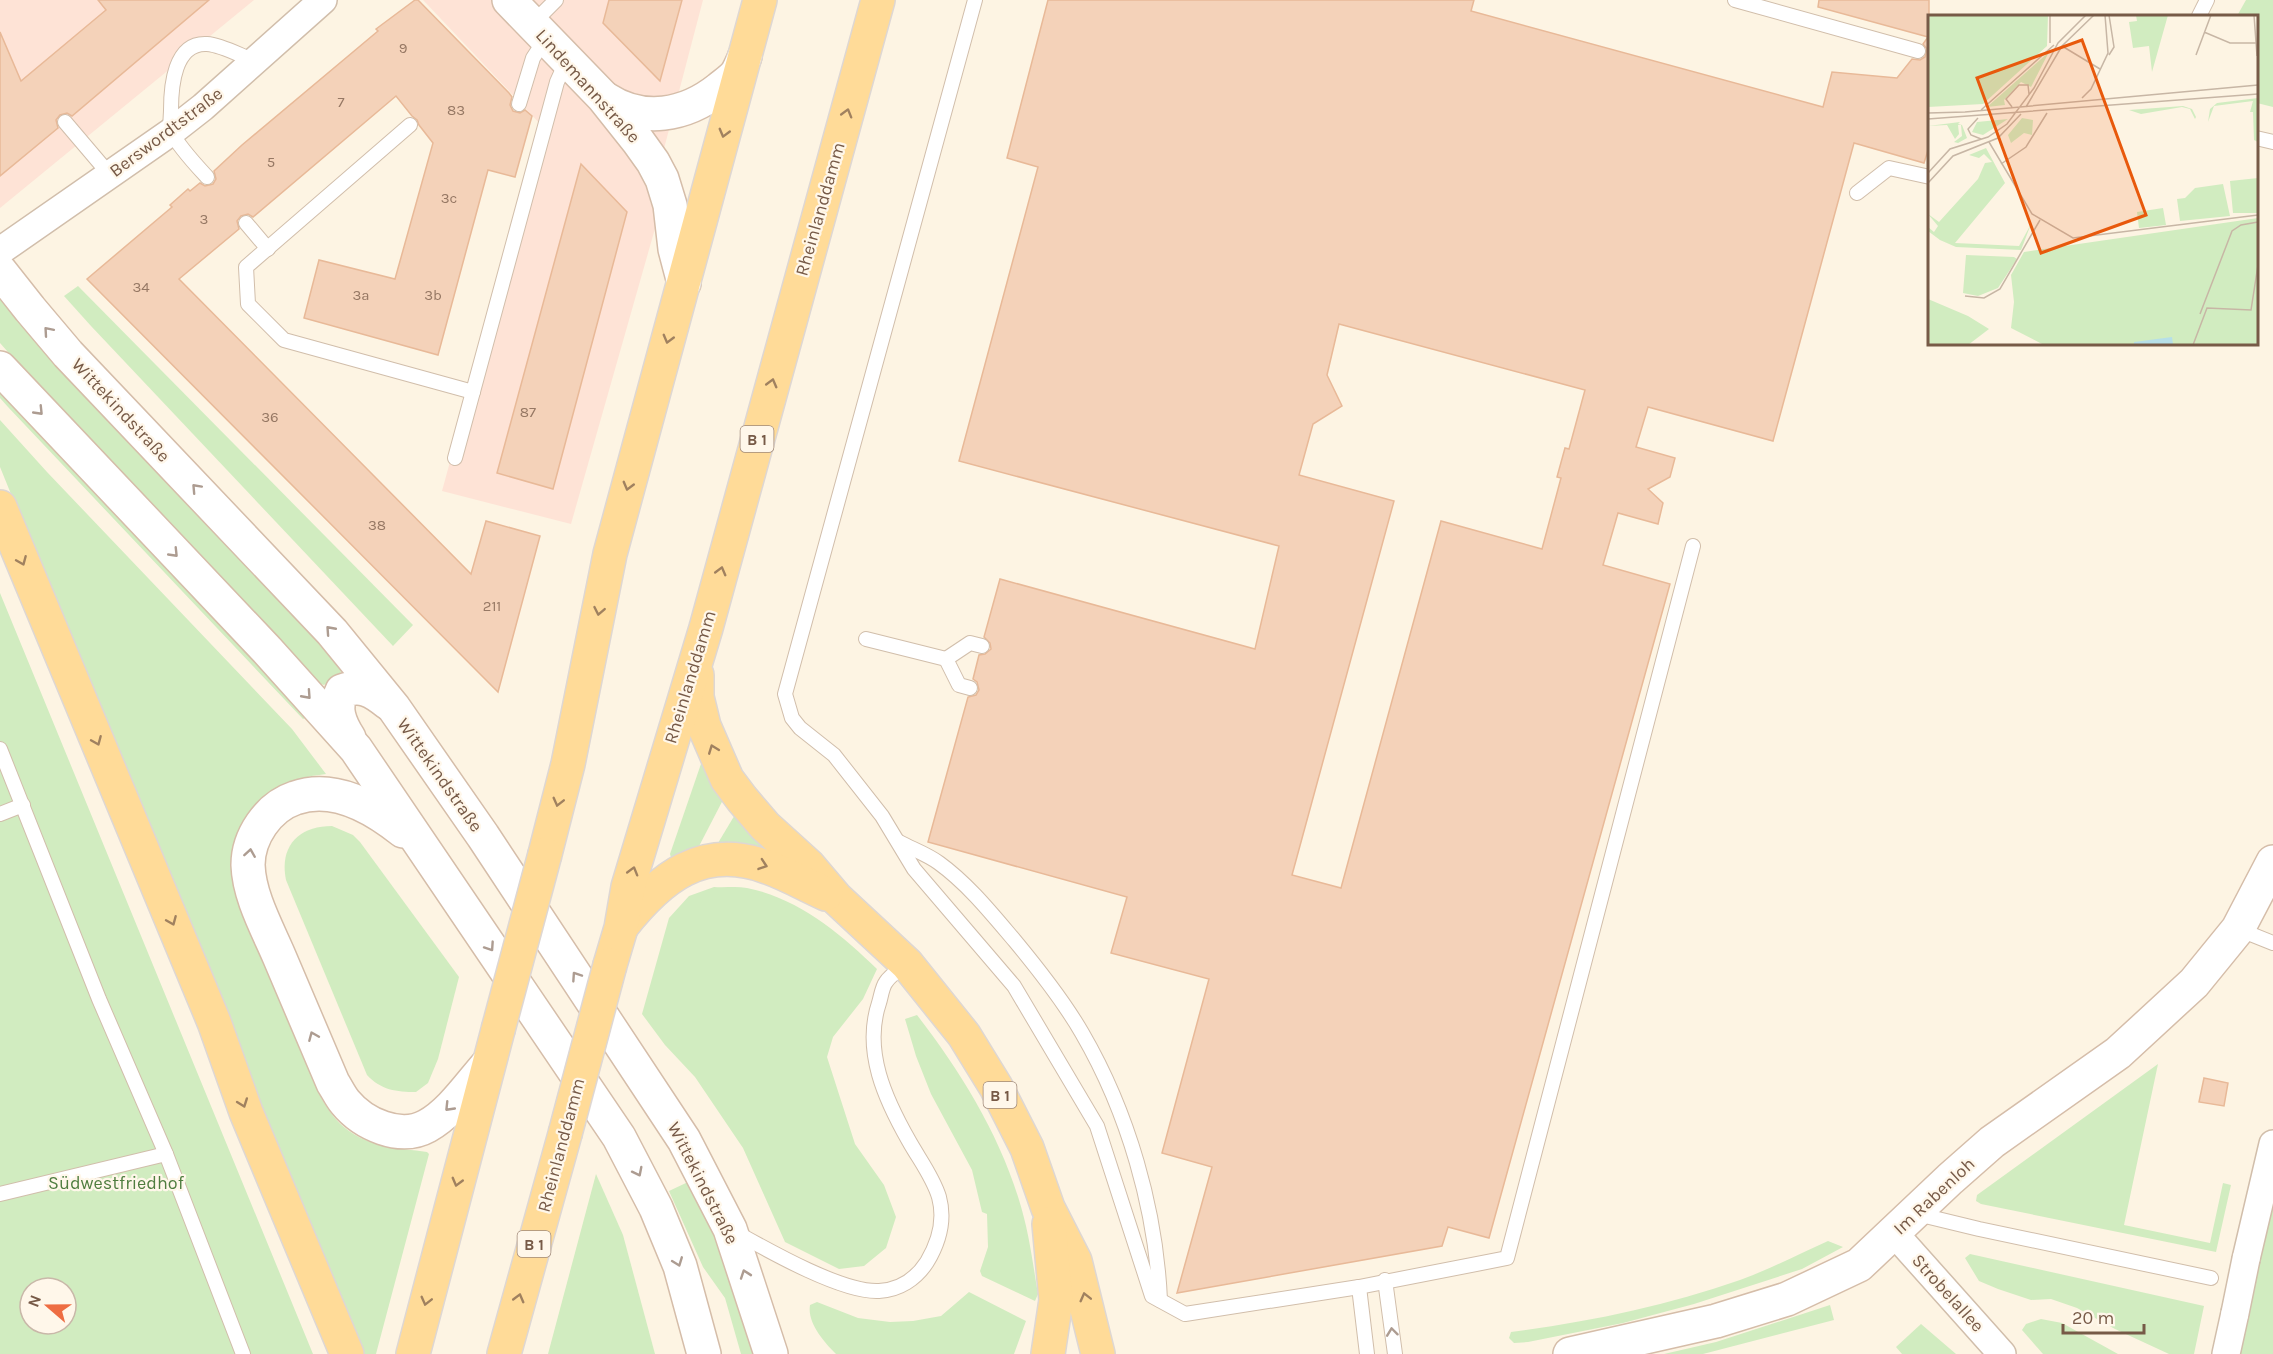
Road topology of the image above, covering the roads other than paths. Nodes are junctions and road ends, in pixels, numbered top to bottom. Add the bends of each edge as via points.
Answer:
1 (509, 0) edge
2 (556, 0) edge
3 (760, 0) edge
4 (878, 0) edge
5 (975, 0) edge
6 (1735, 0) edge
7 (2207, 0) edge
8 (321, 1) edge
9 (2200, 15) edge
10 (548, 41) junction
11 (1918, 51) dead end
12 (745, 56) junction
13 (255, 62) junction
14 (603, 97) junction
15 (519, 104) dead end
16 (65, 122) dead end
17 (410, 125) dead end
18 (171, 132) junction
19 (2258, 138) edge
20 (2273, 142) edge
21 (110, 175) junction
22 (207, 177) dead end
23 (1928, 177) edge
24 (1857, 194) dead end
25 (246, 223) dead end
26 (268, 249) junction
27 (0, 251) edge
28 (0, 271) edge
29 (684, 283) junction
30 (0, 368) edge
31 (473, 392) junction
32 (455, 458) dead end
33 (0, 507) edge
34 (1694, 546) dead end
35 (866, 639) dead end
36 (701, 643) junction
37 (982, 646) dead end
38 (946, 659) junction
39 (970, 688) dead end
40 (394, 708) junction
41 (0, 748) edge
42 (356, 749) junction
43 (23, 805) junction
44 (0, 814) edge
45 (897, 841) junction
46 (423, 846) junction
47 (2273, 862) edge
48 (836, 898) junction
49 (621, 928) junction
50 (2238, 929) junction
51 (2273, 943) edge
52 (907, 964) junction
53 (488, 1064) junction
54 (2273, 1144) edge
55 (166, 1154) junction
56 (0, 1194) edge
57 (1048, 1208) junction
58 (1905, 1223) junction
59 (730, 1229) junction
60 (2211, 1278) dead end
61 (1385, 1280) junction
62 (1359, 1287) junction
63 (1056, 1300) junction
64 (1160, 1300) junction
65 (767, 1342) edge
66 (243, 1354) edge
67 (346, 1354) edge
68 (413, 1354) edge
69 (504, 1354) edge
70 (705, 1354) edge
71 (784, 1354) edge
72 (1048, 1354) edge
73 (1066, 1354) edge
74 (1098, 1354) edge
75 (1367, 1354) edge
76 (1395, 1354) edge
77 (1570, 1354) edge
78 (2002, 1354) edge
79 (2226, 1354) edge

1 - 10 main road, Lindemannstraße
2 - 10 lane
3 - 12 main road
36 -> 4 main road, Rheinlanddamm / B 1
5 - 45 lane via 785,694 792,718 834,755
6 - 11 lane
7 - 9 lane
8 - 13 street, Berswordtstraße
10 - 14 main road, Lindemannstraße
10 - 15 lane via 533,58
10 - 31 lane via 554,91
12 - 14 main road via 736,75 710,96 670,112 634,113
12 -> 29 main road
13 - 18 street, Berswordtstraße
13 - 18 lane via 208,44 190,49 181,57 173,81
14 - 29 main road, Lindemannstraße via 662,179
16 - 21 lane
17 - 26 lane
18 - 21 street, Berswordtstraße
18 - 22 lane
19 - 20 lane
21 - 27 street, Berswordtstraße
23 - 24 lane via 1889,168
25 - 26 lane
26 - 31 lane via 246,267 248,304 284,340
40 -> 28 main road, Wittekindstraße via 332,632 68,354
29 -> 53 main road, bridge via 610,554 568,764
30 -> 42 main road
31 - 32 lane
33 -> 67 main road via 214,1022 246,1112
34 - 61 lane via 1507,1258
35 - 38 lane
48 -> 36 main road, B 1 via 808,865 765,826 727,779 704,726 698,697
49 -> 36 main road, Rheinlanddamm / B 1 via 628,887
37 - 38 lane via 970,643
38 - 39 lane via 959,684
40 - 42 main road via 363,687 342,691 337,709 341,726
59 -> 40 main road, Wittekindstraße via 684,1140
41 - 43 lane
42 - 46 main road
43 - 44 lane
43 - 55 lane via 99,999
45 - 64 lane via 914,869 1014,986 1097,1126 1152,1296
45 - 64 lane via 937,861 978,900 1039,971 1083,1034 1113,1098 1141,1176 1156,1243
53 -> 46 main road via 450,1107 426,1127 398,1132 375,1126 359,1115 333,1083 257,906 248,867 255,836 274,809 308,793 347,798 380,812
46 -> 70 main road via 619,1137 656,1208 680,1266
47 - 50 main road
49 -> 48 main road, B 1 via 641,902 669,877 685,867 724,859 769,867
48 - 52 main road, B 1
69 -> 49 main road, Rheinlanddamm / B 1, bridge
50 - 51 lane
50 - 58 main road, Im Rabenloh via 2194,983 2118,1053 1992,1142
52 - 57 main road, B 1 via 964,1035 996,1087 1027,1148
52 - 59 lane via 886,981 875,1014 873,1042 888,1101 939,1197 939,1236 924,1267 896,1288 876,1291 850,1287 780,1258
53 -> 68 main road
54 - 79 street, bridge
55 - 56 lane
55 - 66 lane
57 - 63 main road, B 1
74 -> 57 main road, B 1 via 1076,1261
58 - 60 lane via 1978,1229
58 - 77 main road, Im Rabenloh via 1859,1265 1787,1299 1716,1321
58 - 78 street, Strobelallee
65 -> 59 main road, Wittekindstraße
61 - 62 lane
76 -> 61 lane
62 - 64 lane via 1185,1314
62 - 75 lane
63 - 72 main road, B 1
63 - 73 main road, B 1
65 - 71 main road, Wittekindstraße

